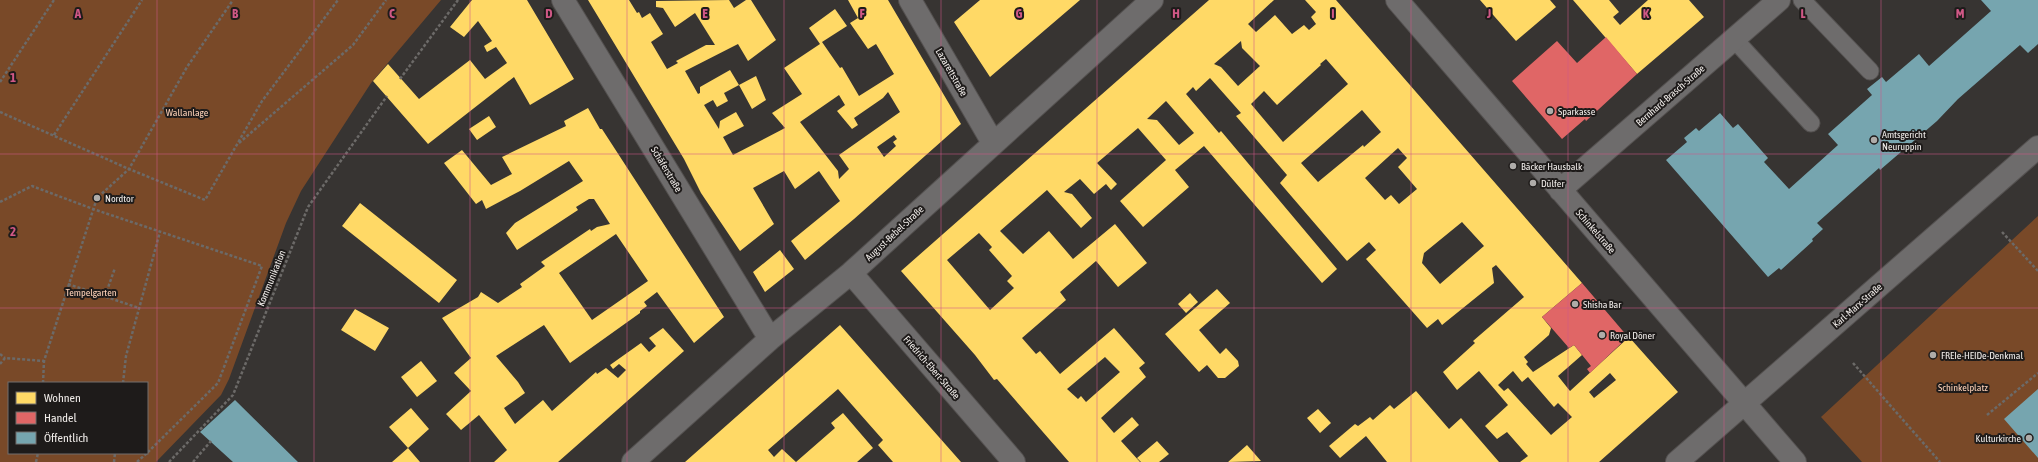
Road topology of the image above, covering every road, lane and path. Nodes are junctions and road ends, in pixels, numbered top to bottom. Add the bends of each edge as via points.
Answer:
1 (54, 0) edge
2 (142, 0) edge
3 (233, 0) edge
4 (338, 0) edge
5 (386, 0) edge
6 (458, 0) edge
7 (563, 0) edge
8 (910, 0) edge
9 (1152, 0) edge
10 (1397, 0) edge
11 (1779, 0) edge
12 (1802, 0) edge
13 (1734, 39) junction
14 (1870, 72) dead end
15 (400, 79) dead end
16 (0, 82) edge
17 (386, 96) dead end
18 (0, 112) edge
19 (1811, 123) dead end
20 (54, 135) junction
21 (993, 143) junction
22 (237, 145) junction
23 (2038, 147) edge
24 (129, 169) junction
25 (1560, 190) junction
26 (1, 202) edge
27 (0, 207) edge
28 (93, 209) junction
29 (160, 232) junction
30 (2002, 232) dead end
31 (115, 268) dead end
32 (2038, 271) edge
33 (851, 273) junction
34 (68, 284) junction
35 (105, 296) junction
36 (139, 308) junction
37 (770, 339) junction
38 (0, 354) edge
39 (5, 358) junction
40 (44, 361) junction
41 (1853, 363) dead end
42 (0, 364) edge
43 (2038, 373) edge
44 (43, 382) edge
45 (123, 382) edge
46 (1744, 404) junction
47 (1987, 415) dead end
48 (211, 441) dead end
49 (148, 452) edge
50 (146, 454) edge
51 (138, 462) edge
52 (169, 462) edge
53 (193, 462) edge
54 (633, 462) edge
55 (1014, 462) edge
56 (1677, 462) edge
57 (1795, 462) edge
58 (1940, 462) edge

1 - 16 path
2 - 20 path
3 - 24 path via 187,67
4 - 22 path via 262,101
5 - 22 path via 353,45
6 - 15 path
7 - 37 street, Schäferstraße
8 - 21 street, Lazarettstraße
9 - 21 street, August-Bebel-Straße
10 - 25 street, Schinkelstraße
11 - 13 street, Bernhard-Brasch-Straße
12 - 14 lane
13 - 19 lane
13 - 25 street, Bernhard-Brasch-Straße
17 - 52 path, Kommunikation via 308,208 233,395
18 - 20 path
20 - 24 path
21 - 33 street, August-Bebel-Straße
22 - 24 path via 205,200
23 - 46 street, Karl-Marx-Straße
24 - 28 path via 97,198
25 - 46 street, Schinkelstraße
26 - 27 path
26 - 28 path via 32,186
28 - 29 path
28 - 34 path
29 - 36 path
29 - 49 path via 262,266 218,383
30 - 32 path
31 - 35 path
33 - 37 street, August-Bebel-Straße
33 - 55 street, Friedrich-Ebert-Straße
34 - 35 path
34 - 40 path
35 - 36 path
36 - 45 path via 126,356
37 - 54 street, August-Bebel-Straße
38 - 39 path
39 - 40 path
39 - 42 path
40 - 44 path
41 - 58 path
43 - 47 path
46 - 56 street, Karl-Marx-Straße
46 - 57 street, Schinkelstraße
48 - 53 path
50 - 51 path

